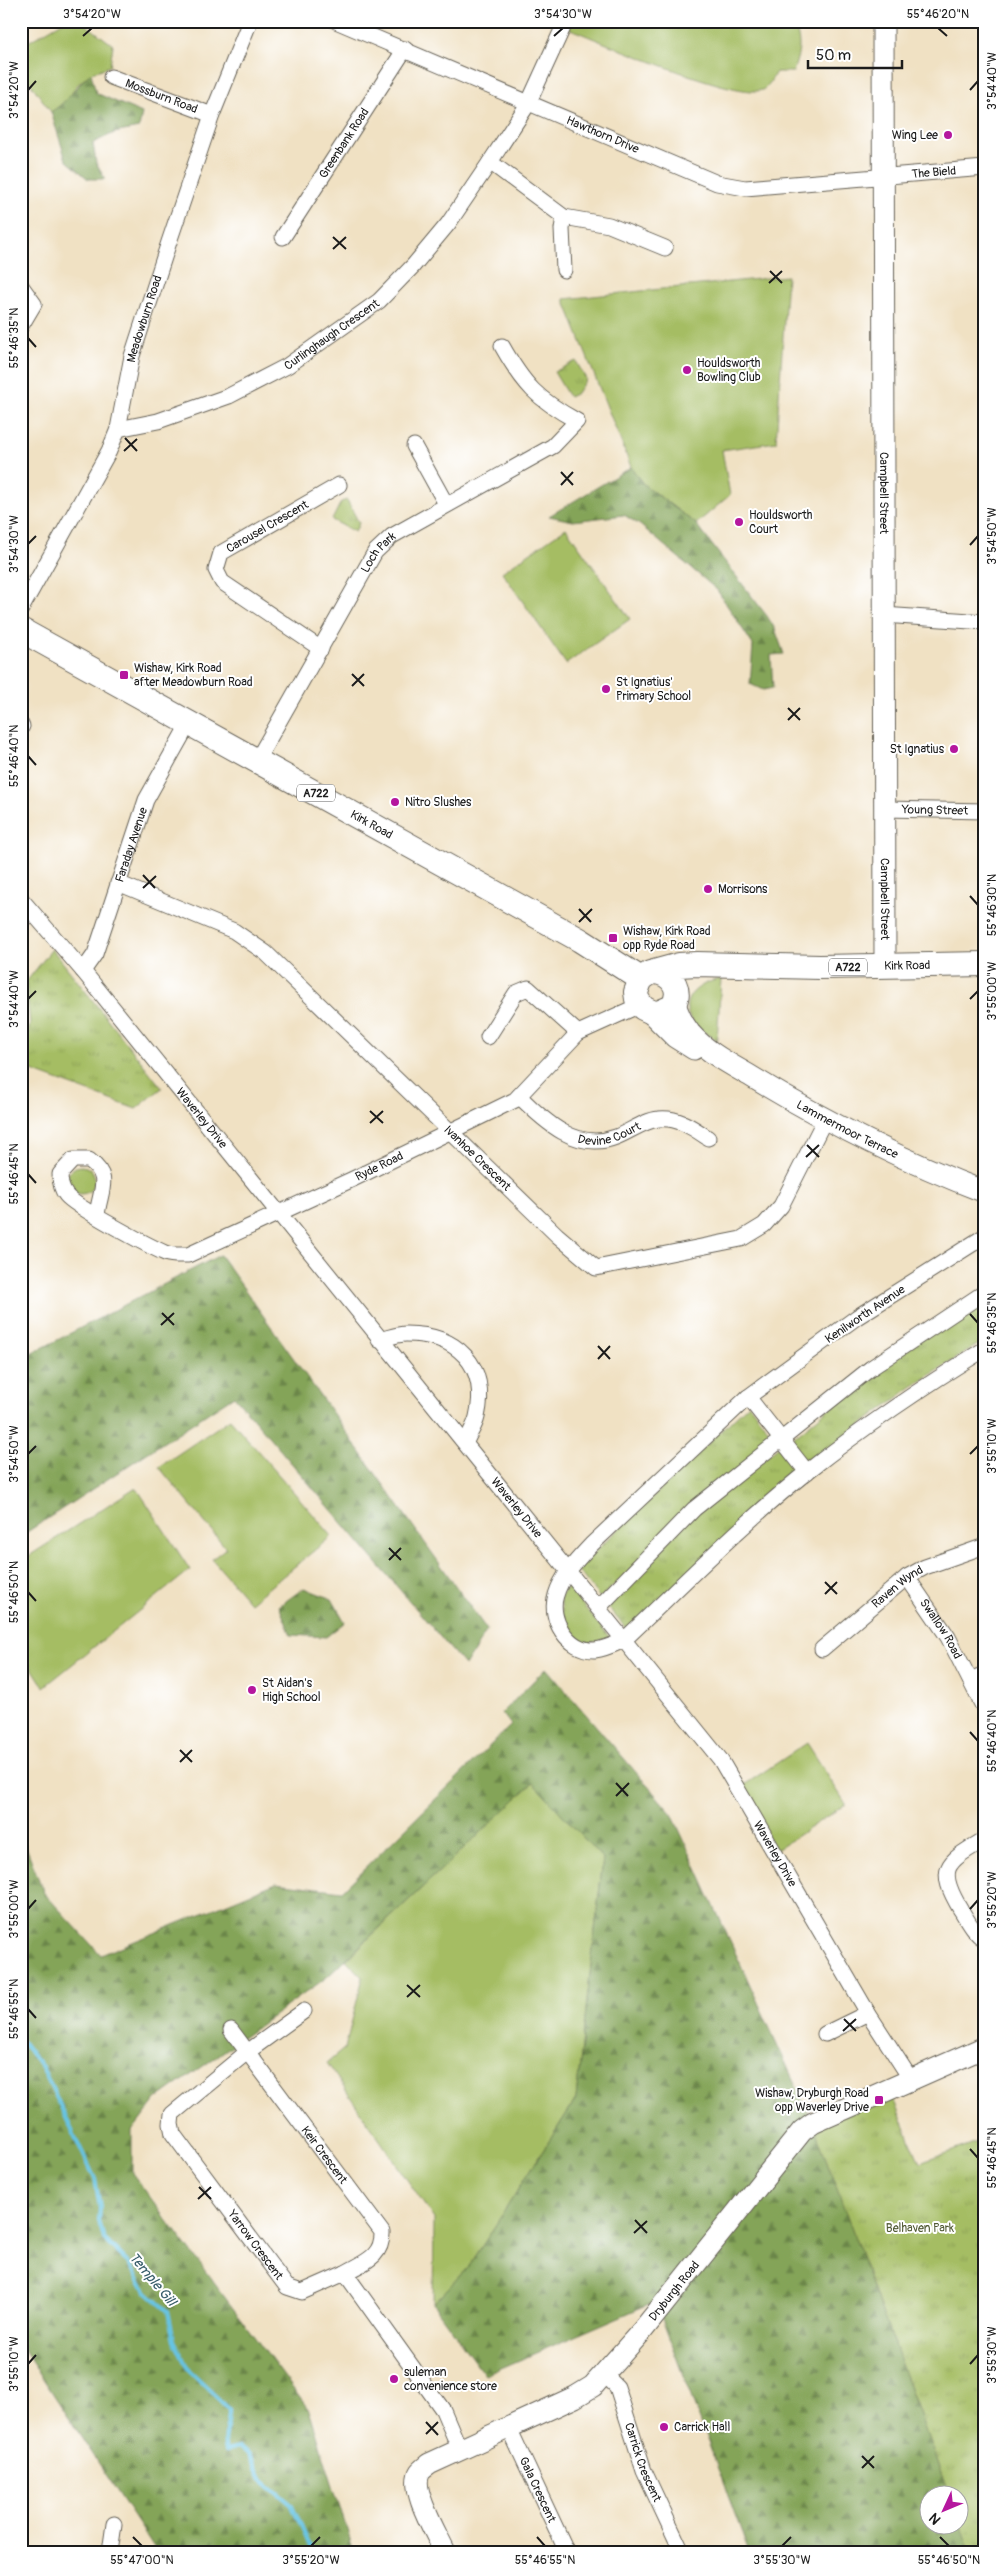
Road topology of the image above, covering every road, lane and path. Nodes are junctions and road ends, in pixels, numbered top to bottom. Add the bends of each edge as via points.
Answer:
1 (250, 21) edge
2 (336, 21) edge
3 (566, 21) edge
4 (883, 21) edge
5 (404, 49) junction
6 (111, 76) dead end
7 (528, 104) junction
8 (212, 115) junction
9 (490, 162) junction
10 (985, 168) edge
11 (883, 177) junction
12 (564, 218) junction
13 (283, 237) dead end
14 (665, 248) dead end
15 (564, 270) dead end
16 (21, 286) edge
17 (21, 326) edge
18 (502, 346) dead end
19 (118, 429) junction
20 (414, 446) dead end
21 (339, 485) dead end
22 (446, 504) junction
23 (21, 609) edge
24 (883, 615) junction
25 (985, 622) edge
26 (21, 630) edge
27 (321, 650) junction
28 (189, 723) junction
29 (257, 760) junction
30 (885, 809) junction
31 (985, 810) edge
32 (118, 883) junction
33 (21, 899) edge
34 (985, 964) edge
35 (711, 965) junction
36 (885, 965) junction
37 (83, 970) junction
38 (648, 976) junction
39 (676, 998) junction
40 (645, 1009) junction
41 (578, 1033) junction
42 (488, 1037) dead end
43 (716, 1055) junction
44 (520, 1096) junction
45 (825, 1119) junction
46 (452, 1132) junction
47 (708, 1138) dead end
48 (985, 1192) edge
49 (278, 1212) junction
50 (97, 1216) dead end
51 (985, 1236) edge
52 (985, 1292) edge
53 (380, 1340) junction
54 (985, 1349) edge
55 (748, 1397) junction
56 (781, 1440) junction
57 (466, 1442) junction
58 (807, 1472) junction
59 (985, 1546) edge
60 (569, 1570) junction
61 (907, 1577) junction
62 (598, 1608) junction
63 (624, 1640) junction
64 (822, 1649) dead end
65 (985, 1674) edge
66 (970, 1680) junction
67 (985, 1710) edge
68 (985, 1839) edge
69 (985, 1940) edge
70 (304, 2011) dead end
71 (868, 2013) junction
72 (231, 2030) dead end
73 (825, 2034) dead end
74 (985, 2047) edge
75 (246, 2053) junction
76 (910, 2078) junction
77 (345, 2273) junction
78 (604, 2374) junction
79 (509, 2428) junction
80 (460, 2450) junction
81 (114, 2524) dead end
82 (110, 2552) edge
83 (445, 2552) edge
84 (567, 2552) edge
85 (682, 2552) edge

1 - 8 street, Meadowburn Road
2 - 5 street, Hawthorn Drive
3 - 7 street, Curlinghaugh Crescent
4 - 11 street, Campbell Street
5 - 7 street, Hawthorn Drive
5 - 13 street, Greenbank Road
6 - 8 street, Mossburn Road
7 - 9 street, Curlinghaugh Crescent
7 - 11 street, Hawthorn Drive via 717,183 745,188
8 - 19 street, Meadowburn Road via 132,356
9 - 12 street
9 - 19 street, Curlinghaugh Crescent via 448,224 413,266 379,301 350,323 287,366 229,396 158,421
10 - 11 street, The Bield
11 - 24 street, Campbell Street
12 - 14 street via 609,225
12 - 15 street
16 - 17 street via 34,304
18 - 22 street, Loch Park via 526,385 550,406 577,421 553,446
19 - 23 street, Meadowburn Road via 109,451
20 - 22 street
21 - 27 street, Carousel Crescent via 221,554 216,570 222,582
22 - 27 street, Loch Park via 392,536 375,552
24 - 25 street
24 - 30 street, Campbell Street
26 - 28 main road, Kirk Road / A722
27 - 29 street, Loch Park
28 - 29 main road, Kirk Road / A722
28 - 32 street, Faraday Avenue via 146,800
29 - 38 main road, Kirk Road / A722
30 - 31 street, Young Street
30 - 36 street, Campbell Street
32 - 37 street, Faraday Avenue via 95,954
32 - 46 street, Ivanhoe Crescent via 254,942
33 - 37 street, Waverley Drive
34 - 36 main road, Kirk Road / A722
35 - 36 main road, Kirk Road / A722
35 - 38 main road, Kirk Road / A722 via 678,965
35 - 39 main road via 686,984
37 - 49 street, Waverley Drive
38 - 39 main road, Kirk Road / A722 via 662,973 673,980
38 - 40 main road via 636,992
39 - 40 main road via 667,1011
39 - 43 street, Lammermoor Terrace via 684,1024
40 - 41 street, Ryde Road
40 - 43 street, Lammermoor Terrace via 686,1045
41 - 42 street via 528,988 516,993
41 - 44 street, Ryde Road
43 - 45 street, Lammermoor Terrace
44 - 46 street, Ryde Road
44 - 47 street, Devine Court via 563,1134 596,1141 614,1138 658,1118 682,1121
45 - 46 street, Ivanhoe Crescent via 781,1206 764,1225 741,1239 596,1268 557,1235
45 - 48 street, Lammermoor Terrace
46 - 49 street, Ryde Road
49 - 50 street, Ryde Road via 188,1255 166,1253
49 - 53 street, Waverley Drive
51 - 55 street, Kenilworth Avenue via 857,1317
52 - 56 street via 871,1368
53 - 57 street, Waverley Drive
53 - 57 street via 404,1334 430,1336 453,1346 473,1362 480,1392 476,1418
54 - 58 street via 915,1392
55 - 56 street
55 - 60 street, Kenilworth Avenue via 591,1545
56 - 58 street
56 - 62 street via 694,1509
57 - 60 street, Waverley Drive
58 - 63 street
59 - 61 street, Raven Wynd via 925,1567
60 - 62 street, Waverley Drive
60 - 63 street via 555,1597 554,1612 558,1625 570,1641 584,1648 602,1648
61 - 64 street, Raven Wynd
61 - 66 street, Swallow Road via 948,1636
62 - 63 street, Waverley Drive
63 - 71 street, Waverley Drive via 720,1759
65 - 66 street
66 - 67 street, Swallow Road
68 - 69 street via 955,1857 946,1880 973,1930
70 - 75 street, Yarrow Crescent
71 - 73 street
71 - 76 street, Waverley Drive
72 - 75 street, Keir Crescent
74 - 76 street, Dryburgh Road
75 - 77 street, Keir Crescent via 382,2232 382,2244 375,2255
75 - 77 street, Yarrow Crescent via 172,2114 173,2134 288,2287 302,2292
76 - 78 street, Dryburgh Road via 813,2123 802,2132
77 - 80 street via 443,2410
78 - 79 street, Dryburgh Road via 593,2386 575,2397
78 - 85 street, Carrick Crescent via 616,2387 644,2471
79 - 80 street, Dryburgh Road
79 - 84 street, Gala Crescent
80 - 83 street, Dryburgh Road via 429,2464 420,2472 417,2485
81 - 82 street

